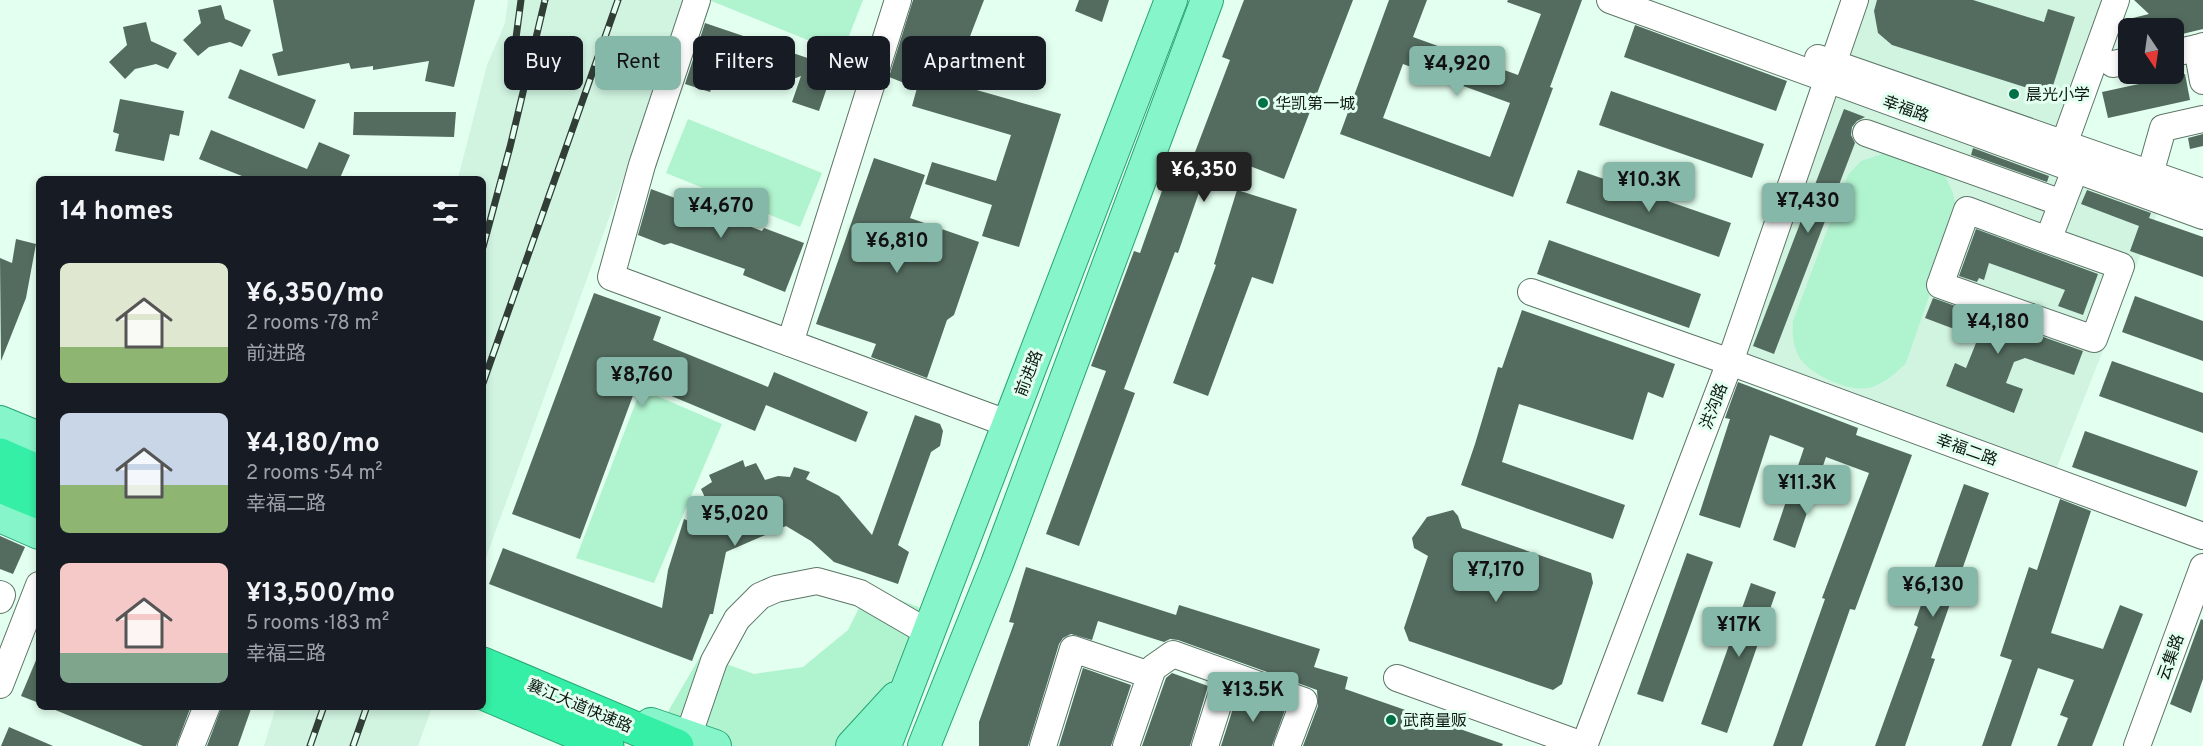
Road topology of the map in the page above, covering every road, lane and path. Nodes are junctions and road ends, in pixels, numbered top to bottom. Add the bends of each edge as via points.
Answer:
1 (697, 0) edge
2 (898, 0) edge
3 (1172, 0) edge
4 (1207, 0) edge
5 (1610, 0) edge
6 (1660, 0) edge
7 (1855, 0) edge
8 (2111, 1) edge
9 (2191, 49) edge
10 (1831, 71) junction
11 (2203, 81) edge
12 (2203, 119) edge
13 (1866, 133) dead end
14 (2064, 144) junction
15 (2075, 170) junction
16 (2150, 174) junction
17 (2203, 192) edge
18 (2062, 202) junction
19 (2203, 216) edge
20 (2049, 240) junction
21 (1531, 292) dead end
22 (790, 343) junction
23 (1730, 362) junction
24 (0, 422) edge
25 (1009, 424) junction
26 (36, 437) edge
27 (0, 454) edge
28 (36, 471) edge
29 (0, 486) edge
30 (36, 501) edge
31 (0, 516) edge
32 (36, 532) edge
33 (2203, 536) edge
34 (2203, 567) edge
35 (36, 593) edge
36 (0, 594) edge
37 (0, 600) edge
38 (929, 633) junction
39 (489, 660) edge
40 (1228, 674) junction
41 (1150, 675) junction
42 (1397, 678) dead end
43 (0, 684) edge
44 (909, 684) junction
45 (947, 687) junction
46 (486, 694) edge
47 (486, 708) edge
48 (205, 710) edge
49 (693, 743) edge
50 (597, 745) edge
51 (191, 746) edge
52 (852, 746) edge
53 (885, 746) edge
54 (924, 746) edge
55 (945, 746) edge
56 (1042, 746) edge
57 (1126, 746) edge
58 (1205, 746) edge
59 (1287, 746) edge
60 (1584, 746) edge
61 (2137, 746) edge

1 - 22 street via 642,165 611,277
2 - 22 street
3 - 25 main road, 前进路
4 - 45 main road via 997,564
5 - 10 street, 幸福路
6 - 10 street, 幸福路
7 - 10 street, 洪沟路
8 - 14 street
9 - 11 street
10 - 14 street, 幸福路
10 - 15 street, 幸福路
10 - 23 street, 洪沟路
12 - 16 street via 2163,128
13 - 18 street
14 - 16 street, 幸福路
15 - 18 street
15 - 19 street, 幸福路
16 - 17 street, 幸福路
18 - 20 street
20 - 20 street via 1967,210 1940,285 2094,339 2121,266
21 - 23 street, 幸福二路
22 - 25 street
23 - 33 street, 幸福二路
23 - 60 street, 洪沟路
24 - 26 main road
25 - 38 main road, 前进路
27 - 28 highway
29 - 30 highway
31 - 32 main road
34 - 61 street, 云集路
35 - 43 street
36 - 37 street
38 - 44 main road, 前进路
38 - 49 street via 860,593 817,581 760,596 737,619 714,661
39 - 49 highway, 襄江大道快速路
40 - 41 street via 1173,654 1153,668
40 - 58 street
40 - 59 street via 1304,701
41 - 56 street via 1073,649
41 - 57 street
42 - 60 street
44 - 52 main road
44 - 53 main road, 前进路
45 - 54 main road
45 - 55 main road
46 - 50 highway, 襄江大道快速路
47 - 50 main road
48 - 51 street

